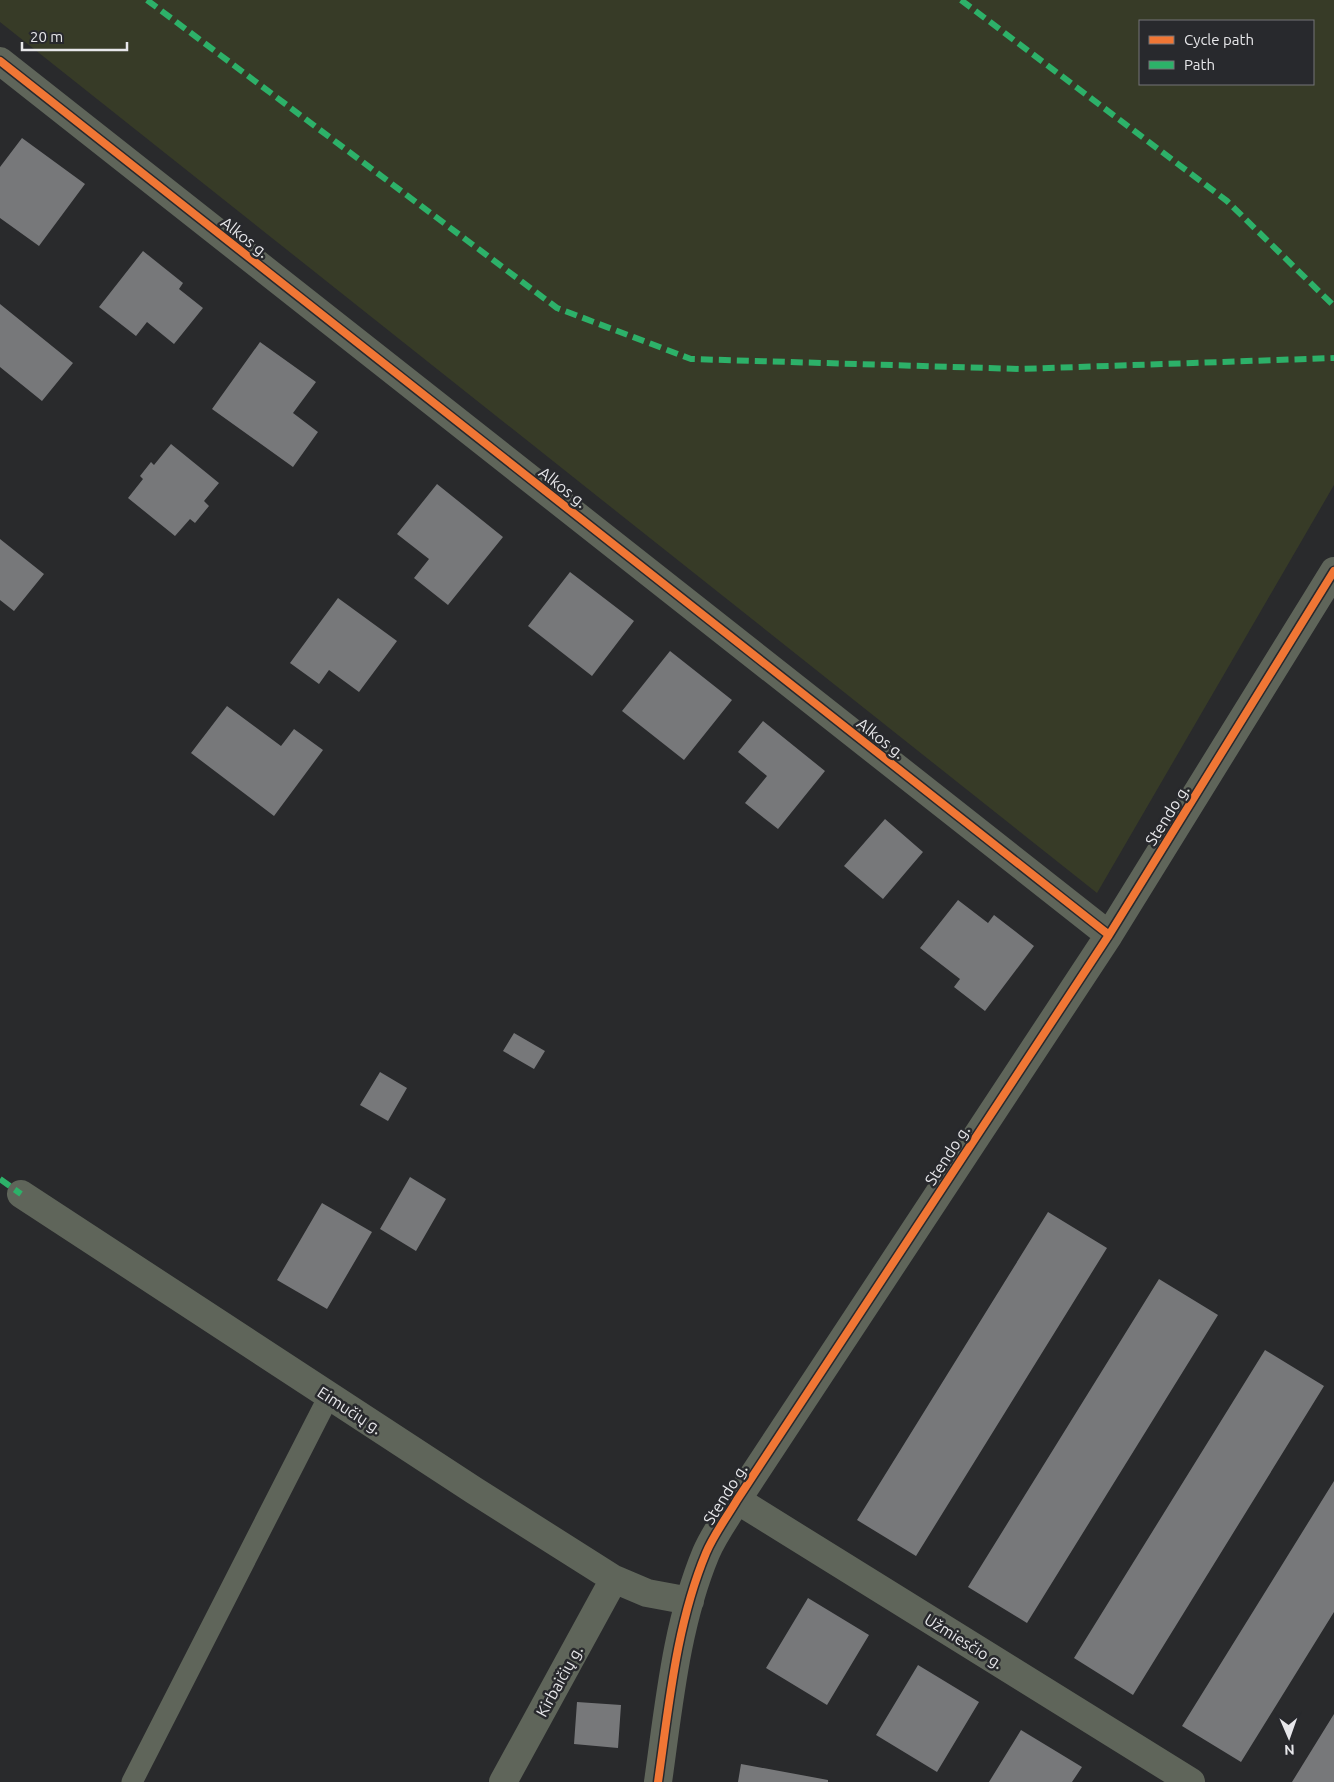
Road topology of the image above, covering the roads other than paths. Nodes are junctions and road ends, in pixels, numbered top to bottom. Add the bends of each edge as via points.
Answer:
1 (0, 61) edge
2 (1334, 572) edge
3 (1109, 935) junction
4 (21, 1194) dead end
5 (329, 1396) junction
6 (737, 1500) junction
7 (614, 1580) junction
8 (690, 1601) junction
9 (132, 1782) edge
10 (503, 1782) edge
11 (658, 1782) edge
12 (1191, 1782) edge

1 - 3 street, Alkos g.
2 - 3 street, Stendo g.
3 - 6 street, Stendo g.
4 - 5 street, Eimučių g.
5 - 7 street, Eimučių g.
5 - 9 lane
6 - 8 street, Stendo g. via 706,1552
6 - 12 street, Užmiesčio g.
7 - 8 street, Eimučių g. via 648,1593
7 - 10 street, Kirbaičių g.
8 - 11 street, Stendo g. via 677,1654

